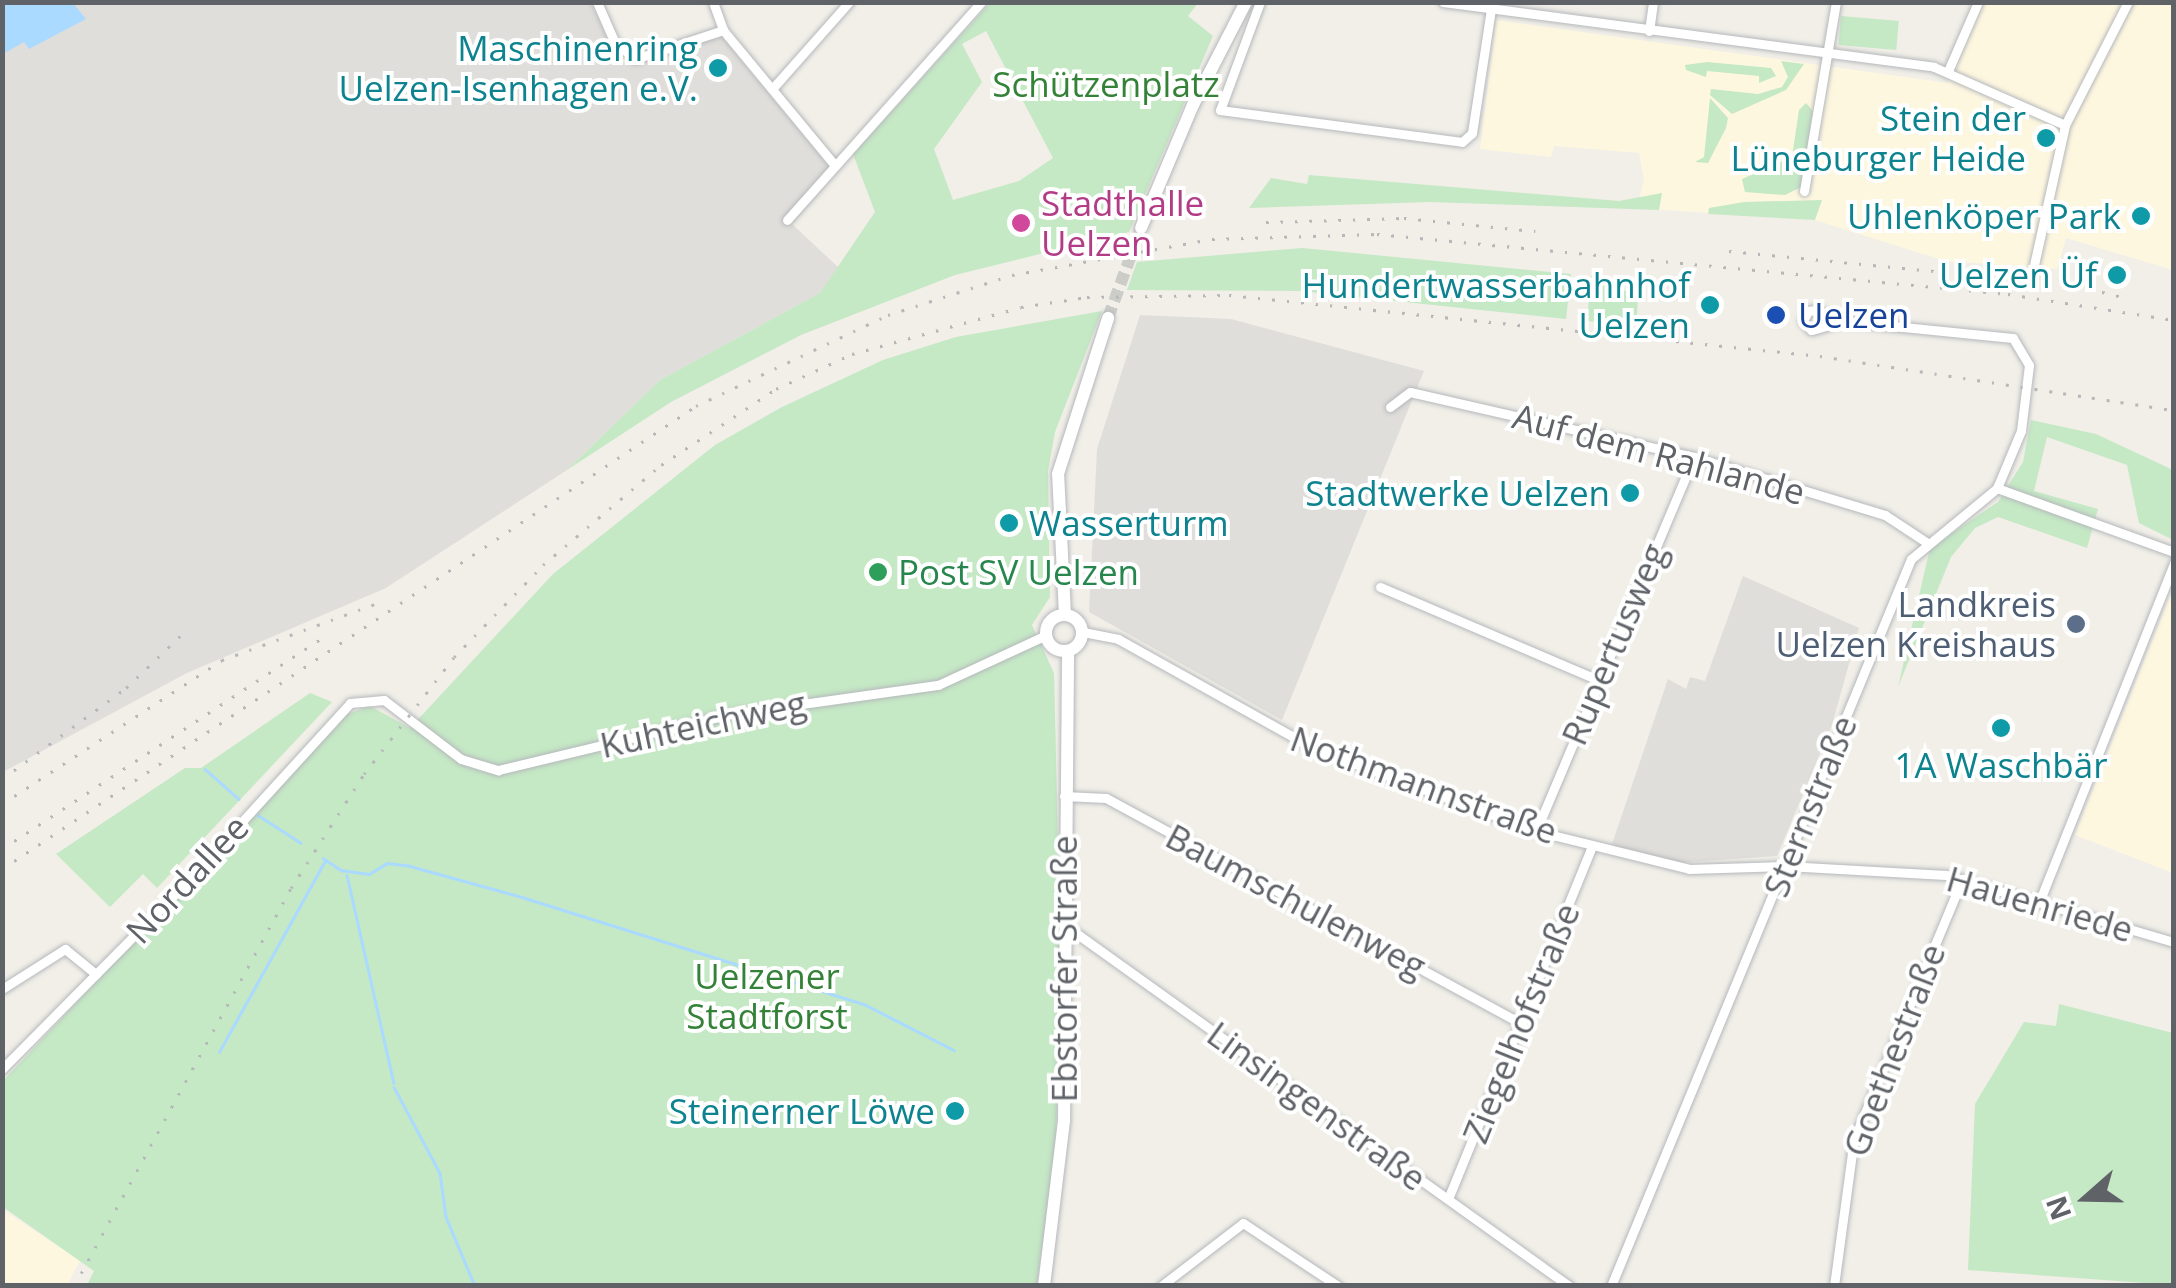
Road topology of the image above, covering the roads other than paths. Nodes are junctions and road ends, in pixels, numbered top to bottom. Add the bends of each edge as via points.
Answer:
1 (597, 2) edge
2 (713, 2) edge
3 (849, 2) edge
4 (982, 2) edge
5 (1246, 2) edge
6 (1260, 2) edge
7 (1443, 2) edge
8 (1653, 2) edge
9 (1836, 2) edge
10 (1978, 2) edge
11 (2128, 2) edge
12 (1492, 6) edge
13 (723, 30) junction
14 (1649, 31) junction
15 (1830, 54) junction
16 (1948, 71) junction
17 (772, 89) junction
18 (2065, 125) junction
19 (834, 164) junction
20 (1804, 191) dead end
21 (787, 220) dead end
22 (1141, 228) tunnel mouth
23 (2032, 274) dead end
24 (1108, 318) tunnel mouth
25 (1843, 321) dead end
26 (1390, 407) dead end
27 (1694, 458) junction
28 (1997, 488) junction
29 (1926, 542) junction
30 (2174, 552) edge
31 (2174, 563) edge
32 (1380, 587) dead end
33 (1064, 614) junction
34 (1083, 632) junction
35 (1046, 635) junction
36 (1068, 651) junction
37 (1596, 679) junction
38 (373, 697) joint
39 (1064, 796) junction
40 (1536, 830) junction
41 (1592, 846) junction
42 (1786, 866) junction
43 (1962, 879) junction
44 (2040, 900) junction
45 (1066, 926) junction
46 (2174, 942) edge
47 (96, 974) junction
48 (2, 989) edge
49 (1523, 1024) junction
50 (2, 1069) edge
51 (1448, 1199) junction
52 (1044, 1286) edge
53 (1161, 1286) edge
54 (1338, 1286) edge
55 (1569, 1286) edge
56 (1612, 1286) edge
57 (1834, 1286) edge

1 - 13 street via 614,41 635,59
2 - 13 street
3 - 17 street
4 - 19 street
5 - 22 main road
6 - 12 street via 1220,110 1469,140
7 - 12 street
8 - 14 street
9 - 15 street
10 - 16 street
11 - 18 street
12 - 14 street
13 - 17 street
14 - 15 street
15 - 16 street
15 - 20 street
16 - 18 street
17 - 19 street
18 - 23 street
19 - 21 street
24 - 33 main road via 1058,474
25 - 28 street, Sternstraße via 2013,338 2027,354 2021,431
26 - 27 street, Auf dem Rahlande via 1410,392
27 - 29 street, Auf dem Rahlande via 1885,515
27 - 37 street, Rupertusweg
28 - 29 street, Sternstraße
28 - 30 street
29 - 42 street, Sternstraße via 1899,584
31 - 44 street
32 - 37 street
33 - 34 main road
33 - 35 main road via 1053,618
34 - 36 main road
34 - 40 street, Nothmannstraße via 1118,639 1313,748
35 - 36 main road via 1052,646
35 - 38 street, Kuhteichweg via 938,685 731,714 498,770 474,766 396,706
36 - 39 main road, Ebstorfer Straße
37 - 40 street, Rupertusweg
38 - 47 street, Nordallee via 342,710
39 - 45 main road, Ebstorfer Straße
39 - 49 street, Baumschulenweg via 1106,798
40 - 41 street, Nothmannstraße
41 - 42 street, Nothmannstraße via 1688,869
41 - 49 street, Ziegelhofstraße
42 - 43 street, Hauenriede
42 - 56 street, Sternstraße
43 - 44 street, Hauenriede
43 - 57 street, Goethestraße via 1854,1139
44 - 46 street, Hauenriede
45 - 51 street, Linsingenstraße
45 - 52 main road, Ebstorfer Straße via 1064,1120
47 - 48 street via 65,949
47 - 50 street, Nordallee
49 - 51 street, Ziegelhofstraße
51 - 55 street, Linsingenstraße
53 - 54 street via 1242,1223

